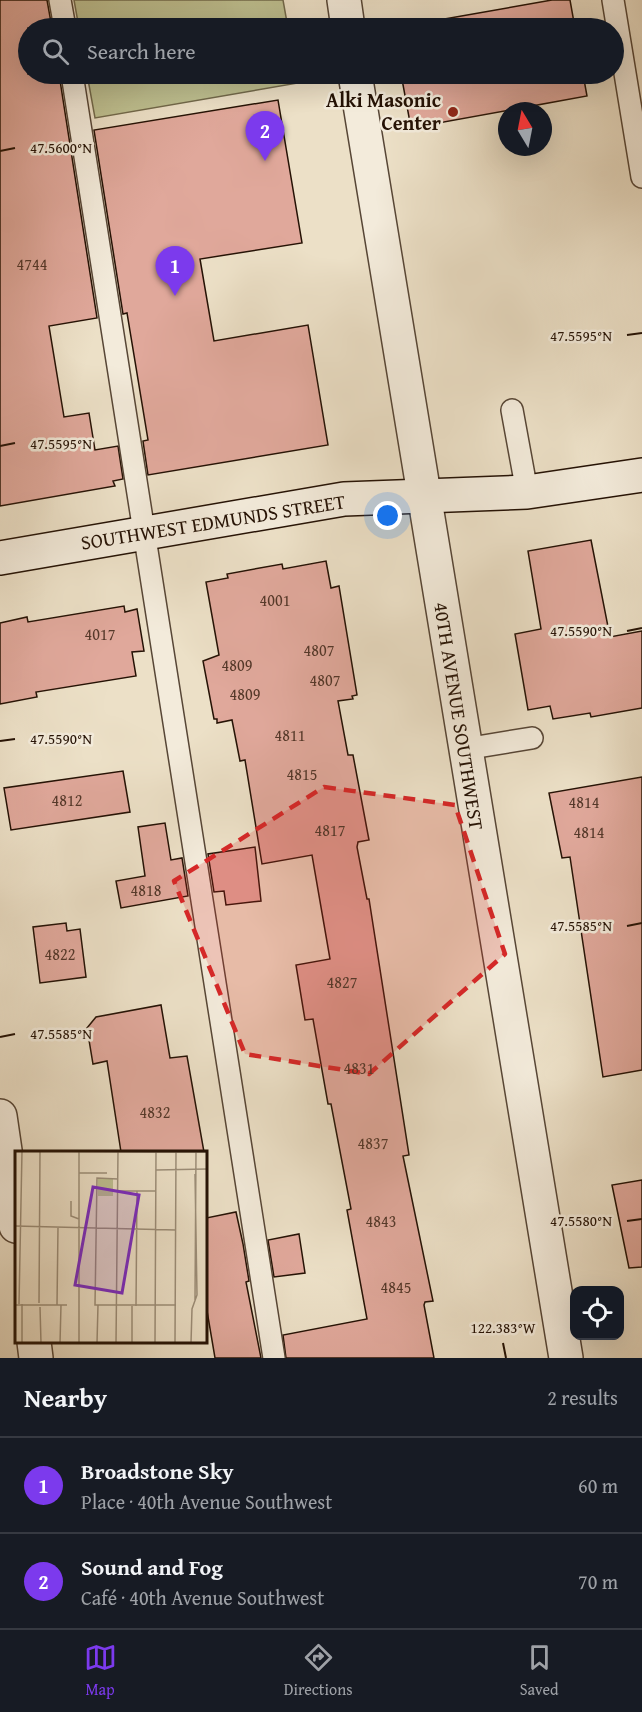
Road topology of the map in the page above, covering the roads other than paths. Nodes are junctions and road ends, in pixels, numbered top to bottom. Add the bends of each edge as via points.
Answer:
1 (60, 0) edge
2 (344, 0) edge
3 (613, 0) edge
4 (63, 18) edge
5 (347, 18) edge
6 (616, 18) edge
7 (624, 67) edge
8 (74, 84) edge
9 (357, 84) edge
10 (642, 177) edge
11 (512, 410) dead end
12 (642, 475) edge
13 (528, 492) junction
14 (423, 496) junction
15 (143, 533) junction
16 (0, 558) edge
17 (532, 738) dead end
18 (465, 749) junction
19 (0, 1116) edge
20 (15, 1219) edge
21 (34, 1343) edge
22 (36, 1358) edge
23 (274, 1358) edge
24 (566, 1358) edge

1 - 4 lane
2 - 5 street
3 - 6 lane
7 - 10 lane
8 - 15 lane
9 - 14 street, 40TH AVENUE SOUTHWEST
11 - 13 lane
12 - 13 street, SOUTHWEST EDMUNDS STREET
13 - 14 street, SOUTHWEST EDMUNDS STREET
14 - 15 street, SOUTHWEST EDMUNDS STREET via 344,499
14 - 18 street, 40TH AVENUE SOUTHWEST
15 - 16 street, SOUTHWEST EDMUNDS STREET
15 - 23 lane
17 - 18 lane
18 - 24 street, 40TH AVENUE SOUTHWEST
19 - 20 street
21 - 22 street

